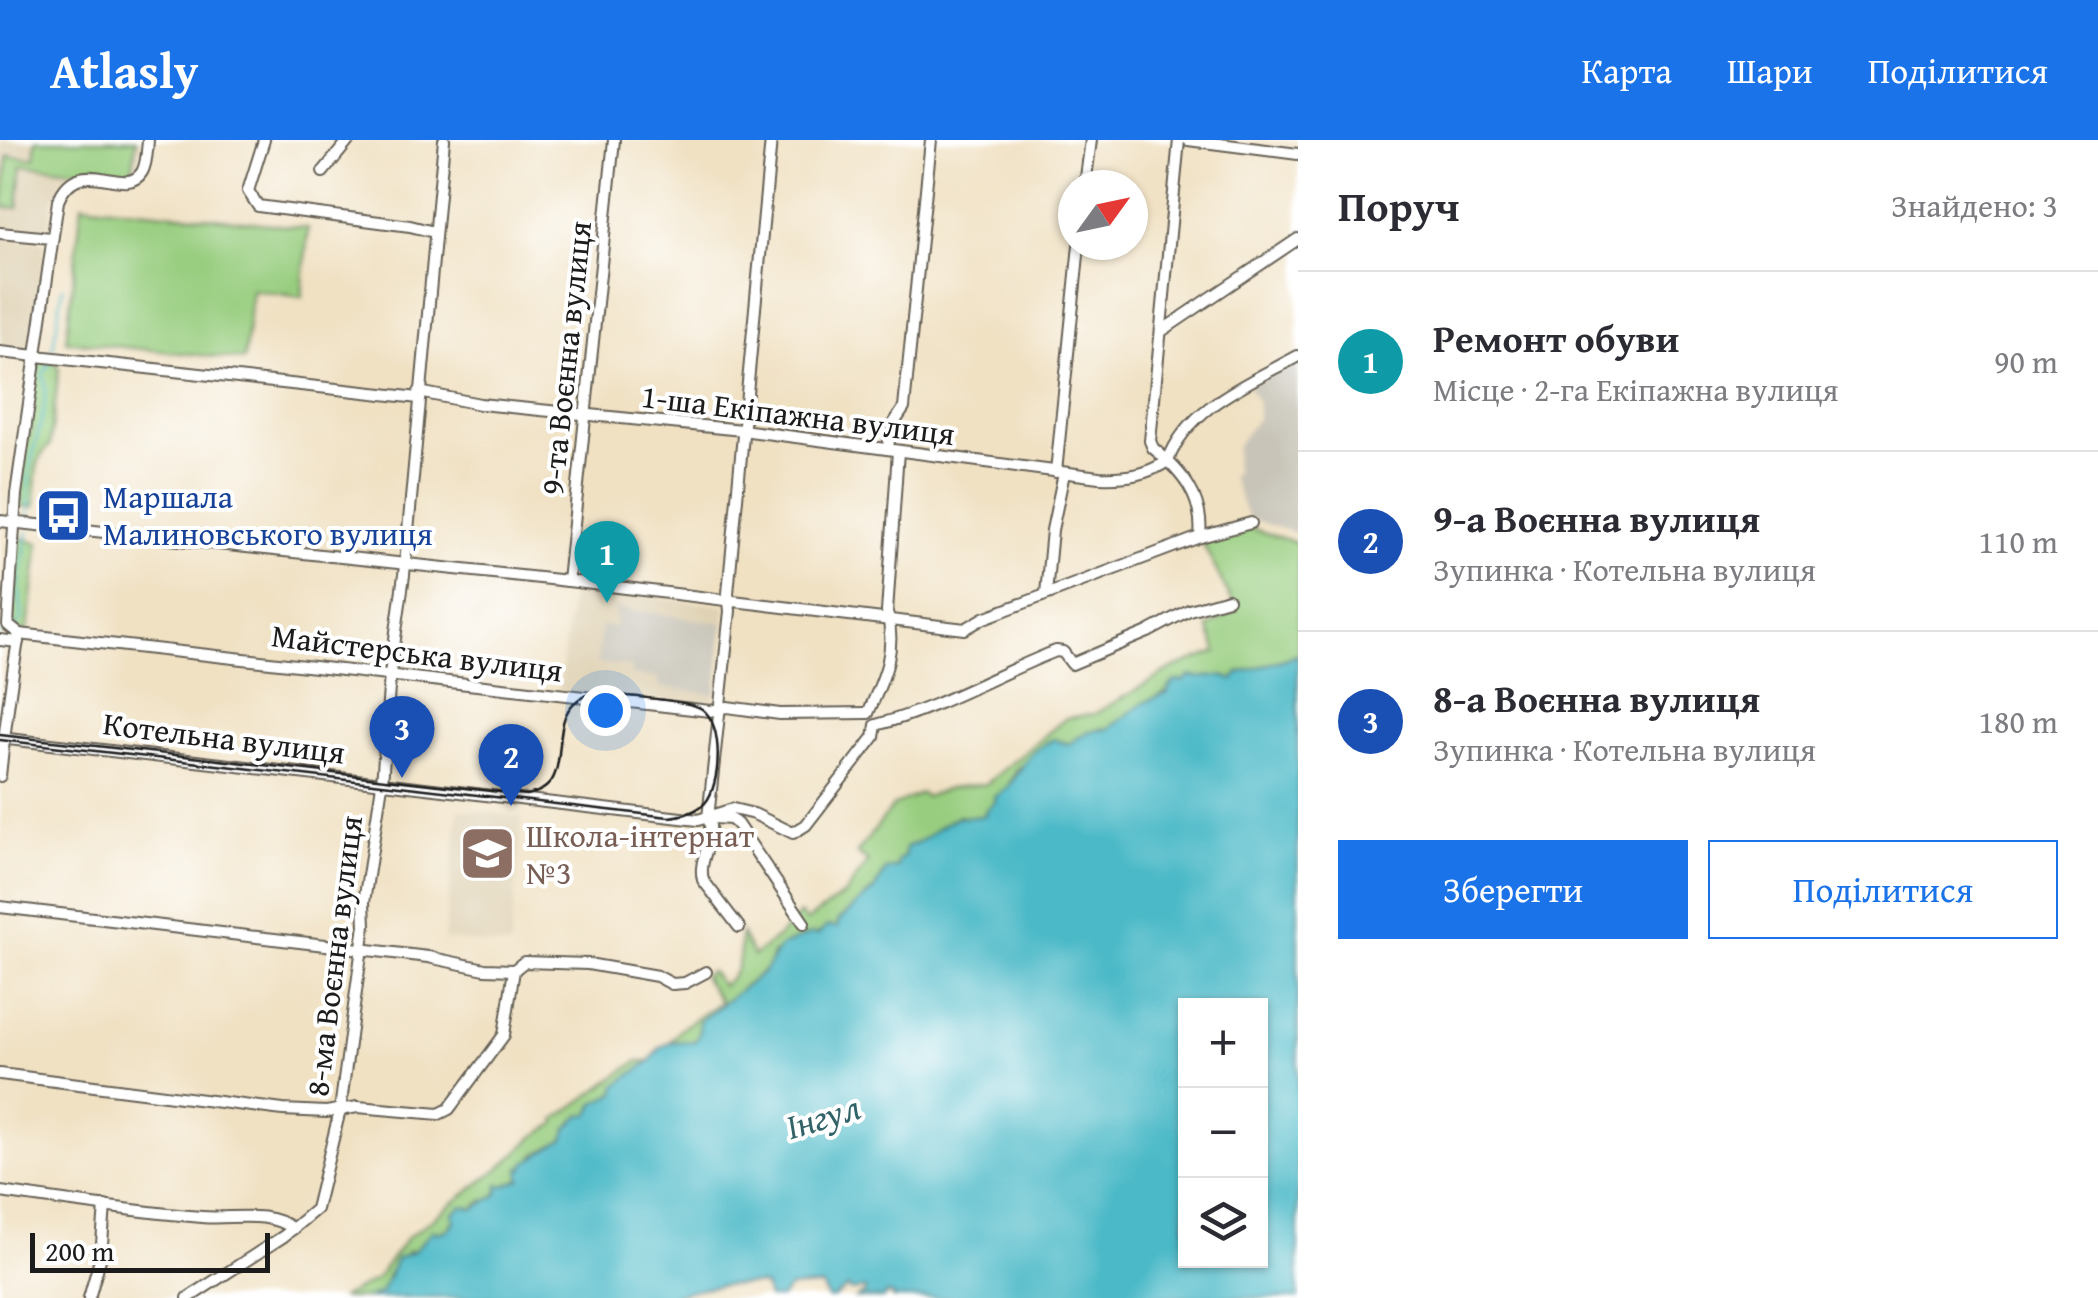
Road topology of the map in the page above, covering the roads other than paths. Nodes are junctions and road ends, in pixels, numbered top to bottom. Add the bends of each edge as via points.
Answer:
1 (148, 140) edge
2 (264, 140) edge
3 (349, 140) edge
4 (444, 140) edge
5 (614, 140) edge
6 (771, 140) edge
7 (930, 140) edge
8 (1090, 140) edge
9 (1179, 140) edge
10 (1188, 140) edge
11 (1298, 154) edge
12 (1087, 170) edge
13 (323, 172) dead end
14 (434, 232) junction
15 (0, 233) edge
16 (52, 238) junction
17 (1298, 239) edge
18 (1078, 260) edge
19 (1163, 330) junction
20 (0, 352) edge
21 (35, 356) junction
22 (1298, 356) edge
23 (419, 395) junction
24 (585, 413) junction
25 (742, 430) junction
26 (893, 450) junction
27 (1168, 460) junction
28 (1060, 473) junction
29 (0, 522) edge
30 (16, 523) junction
31 (1251, 523) dead end
32 (1200, 536) junction
33 (404, 564) junction
34 (568, 580) junction
35 (1046, 594) junction
36 (1228, 598) dead end
37 (728, 602) junction
38 (889, 620) junction
39 (4, 625) edge
40 (18, 638) junction
41 (0, 640) edge
42 (390, 674) junction
43 (717, 709) junction
44 (868, 713) junction
45 (876, 726) junction
46 (3, 738) edge
47 (0, 776) edge
48 (382, 782) junction
49 (708, 818) junction
50 (0, 907) edge
51 (804, 923) dead end
52 (739, 927) dead end
53 (360, 952) junction
54 (514, 970) junction
55 (706, 972) dead end
56 (0, 1074) edge
57 (340, 1110) junction
58 (0, 1192) edge
59 (105, 1206) junction
60 (292, 1229) junction
61 (89, 1298) edge
62 (188, 1298) edge

1 - 16 street via 143,172 128,181 76,178 58,201
2 - 14 street via 248,191 258,206
3 - 13 street
4 - 14 street, 8-ма Воєнна вулиця
5 - 24 street, 9-та Воєнна вулиця
6 - 25 street
7 - 26 street via 904,408 894,423
8 - 12 street
9 - 19 street
10 - 11 street
14 - 23 street, 8-ма Воєнна вулиця
15 - 16 street
16 - 21 street
17 - 19 street
18 - 28 street
19 - 27 street via 1150,442
20 - 21 street, 1-ша Екіпажна вулиця
21 - 23 street, 1-ша Екіпажна вулиця
21 - 30 street
22 - 27 street via 1210,406 1173,445
23 - 24 street, 1-ша Екіпажна вулиця
23 - 33 street, 8-ма Воєнна вулиця
24 - 25 street, 1-ша Екіпажна вулиця
24 - 34 street, 9-та Воєнна вулиця
25 - 26 street, 1-ша Екіпажна вулиця
25 - 37 street
26 - 28 street, 1-ша Екіпажна вулиця
26 - 38 street
27 - 28 street, 1-ша Екіпажна вулиця via 1121,478
27 - 32 street via 1202,514
28 - 35 street
29 - 30 street
30 - 33 street
30 - 39 street
31 - 32 street
32 - 35 street
33 - 34 street
33 - 42 street, 8-ма Воєнна вулиця
34 - 37 street
35 - 38 street via 964,629
36 - 45 street via 1072,664 1056,651 962,696
37 - 38 street
37 - 43 street
38 - 44 street via 890,660
39 - 40 street
40 - 41 street, Майстерська вулиця
40 - 42 street, Майстерська вулиця
40 - 46 street
42 - 43 street, Майстерська вулиця
42 - 48 street, 8-ма Воєнна вулиця
43 - 44 street, Майстерська вулиця
43 - 49 street
44 - 45 street
45 - 49 street, Котельна вулиця via 874,737 793,834 732,809
46 - 47 street
46 - 48 street, Котельна вулиця
48 - 49 street, Котельна вулиця
48 - 53 street, 8-ма Воєнна вулиця
49 - 51 street via 737,824
49 - 52 street via 703,880
50 - 53 street
53 - 54 street
53 - 57 street, 8-ма Воєнна вулиця
54 - 55 street via 524,962 588,964 672,984
54 - 57 street via 504,1035 448,1108 439,1114
56 - 57 street via 283,1110
57 - 60 street, 8-ма Воєнна вулиця via 316,1209
58 - 59 street
59 - 60 street via 202,1218 249,1216
59 - 61 street
60 - 62 street, 8-ма Воєнна вулиця

